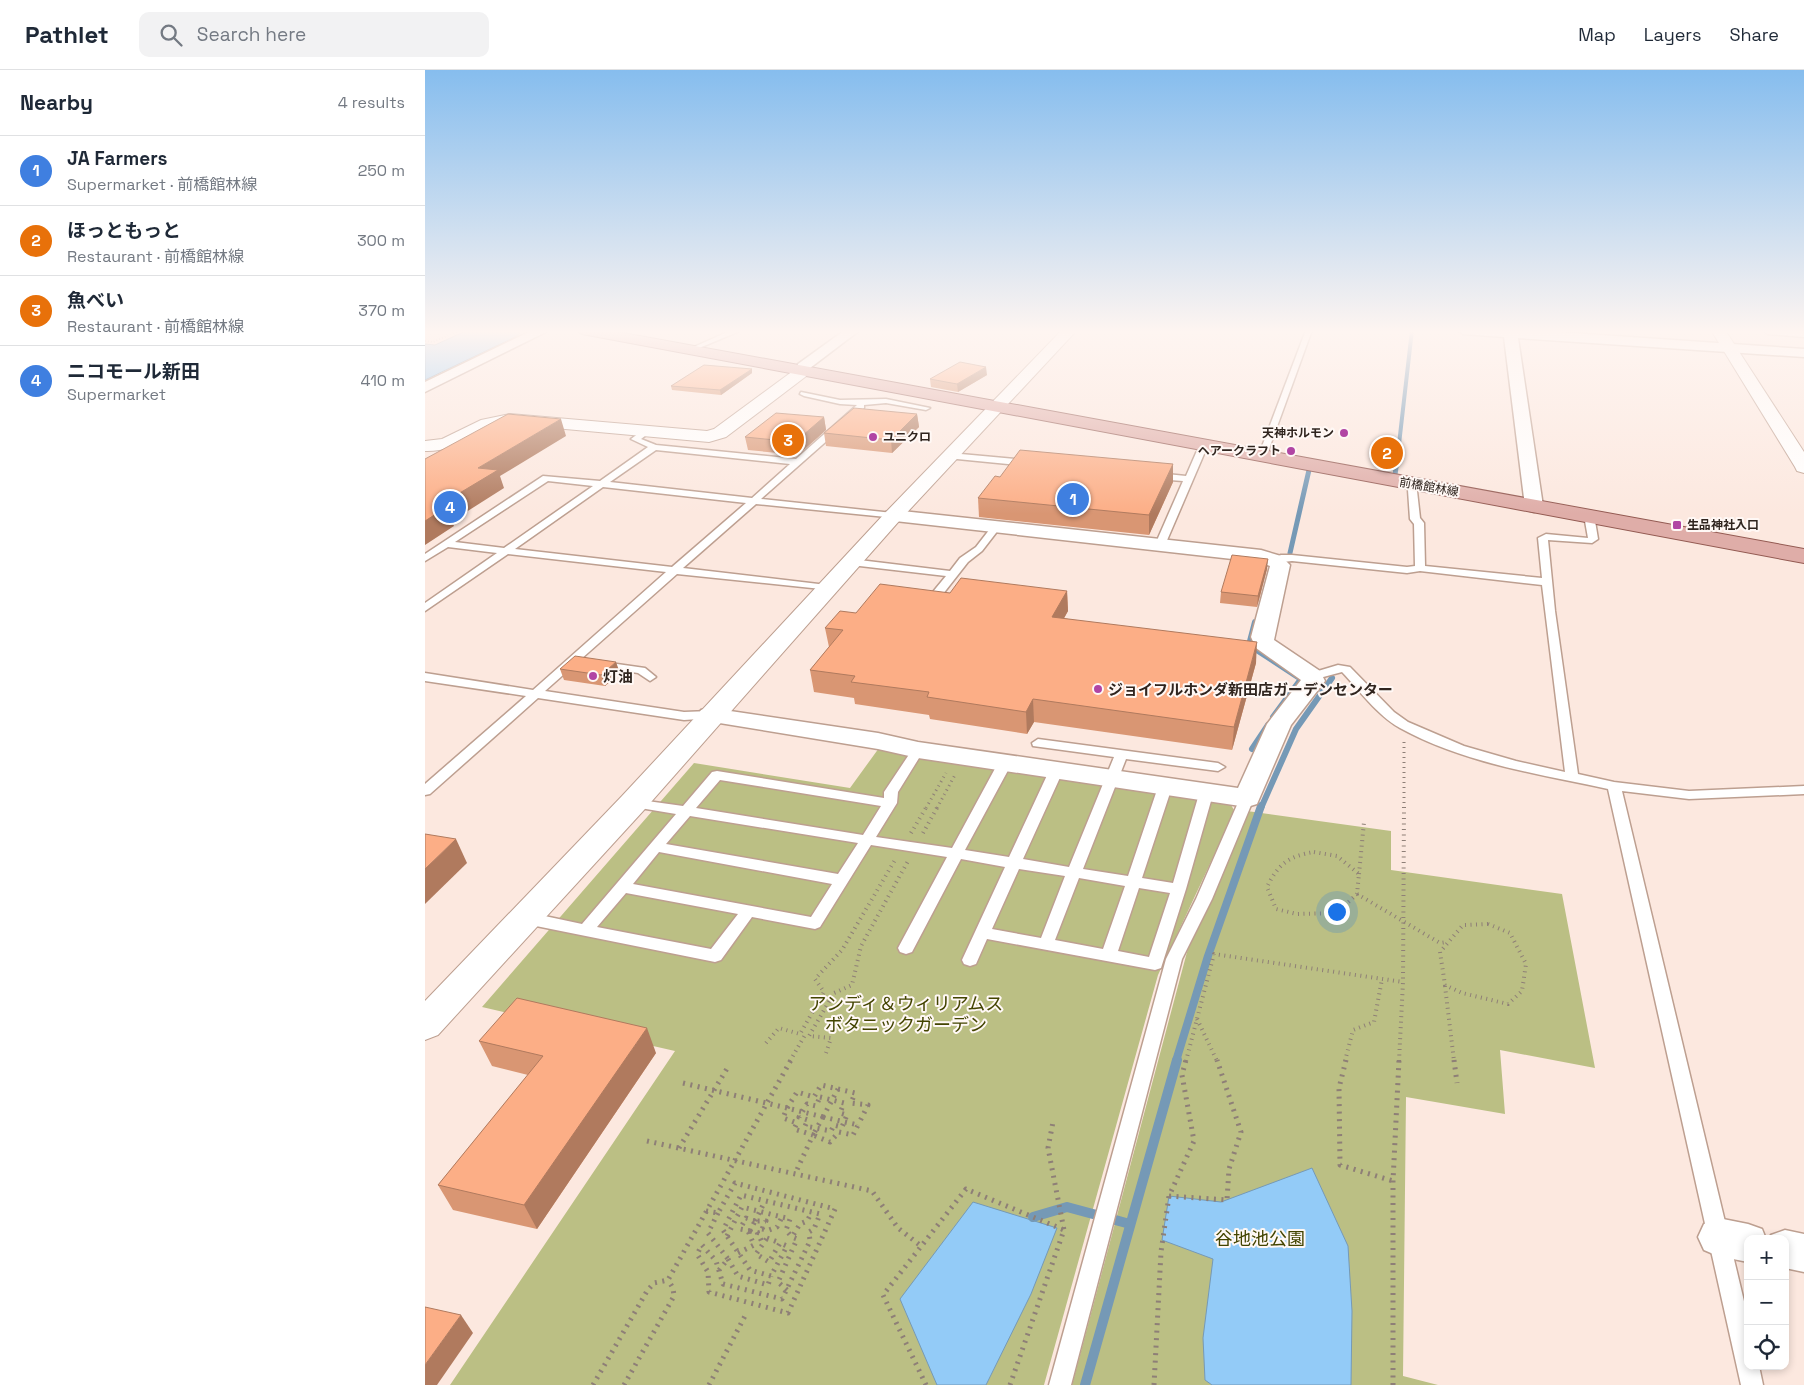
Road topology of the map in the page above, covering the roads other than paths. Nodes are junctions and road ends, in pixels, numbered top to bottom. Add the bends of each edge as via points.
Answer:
1 (775, 391) edge
2 (909, 391) edge
3 (1011, 391) edge
4 (1286, 391) edge
5 (1518, 391) edge
6 (1757, 391) edge
7 (804, 394) dead end
8 (861, 406) dead end
9 (926, 408) dead end
10 (995, 408) junction
11 (650, 440) junction
12 (425, 446) edge
13 (1206, 446) junction
14 (950, 456) junction
15 (1262, 457) junction
16 (1802, 461) edge
17 (798, 462) junction
18 (1033, 464) edge
19 (1149, 475) edge
20 (1188, 479) junction
21 (601, 484) junction
22 (1418, 485) junction
23 (754, 501) junction
24 (1534, 506) junction
25 (893, 516) junction
26 (1593, 517) junction
27 (996, 527) junction
28 (446, 544) junction
29 (1160, 545) junction
30 (506, 550) junction
31 (1804, 556) edge
32 (425, 558) edge
33 (1274, 560) junction
34 (851, 562) junction
35 (1420, 568) junction
36 (675, 570) junction
37 (953, 574) junction
38 (1547, 582) junction
39 (827, 588) junction
40 (918, 594) edge
41 (425, 608) edge
42 (572, 661) junction
43 (1312, 676) junction
44 (425, 677) edge
45 (650, 677) dead end
46 (535, 694) junction
47 (710, 715) junction
48 (1038, 743) dead end
49 (918, 750) junction
50 (1122, 754) junction
51 (1005, 763) junction
52 (1218, 766) dead end
53 (1056, 771) junction
54 (1571, 778) junction
55 (1111, 779) junction
56 (1614, 786) junction
57 (1165, 787) junction
58 (1804, 790) edge
59 (425, 791) edge
60 (1206, 794) junction
61 (1247, 798) junction
62 (633, 802) junction
63 (889, 803) junction
64 (687, 811) junction
65 (867, 839) junction
66 (656, 847) junction
67 (957, 854) junction
68 (1014, 863) junction
69 (1073, 872) junction
70 (841, 880) junction
71 (1133, 882) junction
72 (622, 887) junction
73 (1179, 889) junction
74 (749, 910) junction
75 (525, 918) junction
76 (585, 931) junction
77 (983, 933) junction
78 (1046, 944) junction
79 (906, 948) dead end
80 (1109, 956) junction
81 (970, 960) dead end
82 (425, 1025) edge
83 (1733, 1240) edge
84 (1789, 1250) edge
85 (1804, 1252) edge
86 (1744, 1332) edge
87 (1749, 1370) edge
88 (1060, 1385) edge
89 (1753, 1385) edge

1 - 11 street via 715,435
2 - 10 main road, 前橋館林線
3 - 10 street
4 - 15 lane
5 - 24 street
6 - 16 street
7 - 9 lane via 841,402 886,401
8 - 17 lane
10 - 13 main road, 前橋館林線
10 - 14 street
11 - 12 street via 501,419 491,421 448,445
11 - 17 lane
11 - 21 lane
13 - 15 main road, 前橋館林線
13 - 20 lane
14 - 18 lane
14 - 25 street
15 - 22 main road, 前橋館林線
17 - 23 lane
19 - 20 lane
20 - 29 lane
21 - 23 lane
21 - 28 lane via 546,478
21 - 30 lane
22 - 24 main road, 前橋館林線
22 - 35 lane via 1412,490 1415,518 1419,523
23 - 25 lane
23 - 36 lane
24 - 26 main road, 前橋館林線
25 - 27 street
25 - 34 street
26 - 31 main road, 前橋館林線
26 - 38 lane via 1590,521 1593,539 1589,541 1543,538
27 - 29 street
27 - 37 lane
28 - 30 lane
28 - 32 lane
29 - 33 street
30 - 36 lane
30 - 41 lane
33 - 35 lane via 1292,558 1407,570
33 - 43 street via 1281,565 1261,637 1264,643
34 - 37 lane
34 - 39 street
35 - 38 lane
36 - 39 lane
36 - 42 lane
37 - 40 lane via 935,597
38 - 54 lane
39 - 47 street
42 - 45 lane via 641,670
42 - 46 lane
43 - 54 lane via 1338,668 1346,670 1389,715 1404,725 1459,748
43 - 61 street via 1311,686 1279,724
44 - 46 lane
46 - 47 lane via 685,716
46 - 59 lane
47 - 49 street
47 - 62 street
48 - 50 lane
49 - 51 street
49 - 63 lane via 891,792
50 - 52 lane
50 - 55 lane
51 - 53 street
51 - 67 lane
53 - 55 street
53 - 68 lane
54 - 56 lane
55 - 57 street
55 - 69 lane
56 - 58 lane via 1689,795
56 - 83 lane
57 - 60 street
57 - 71 lane
60 - 61 street
60 - 73 lane
61 - 88 lane via 1204,899 1174,959
62 - 64 lane
62 - 75 street
63 - 64 lane via 717,775
63 - 65 lane
64 - 65 lane
64 - 66 lane
65 - 67 lane
65 - 70 lane
66 - 70 lane
66 - 72 lane
67 - 68 lane
67 - 79 lane
68 - 69 lane
68 - 77 lane
69 - 71 lane
69 - 78 lane
70 - 74 lane via 815,923
71 - 73 lane
71 - 80 lane
72 - 74 lane
72 - 76 lane
73 - 80 lane via 1155,964
74 - 76 lane via 715,956
75 - 76 lane
75 - 82 street
77 - 78 lane
77 - 81 lane
78 - 80 lane
83 - 86 lane
84 - 85 street
87 - 89 lane

